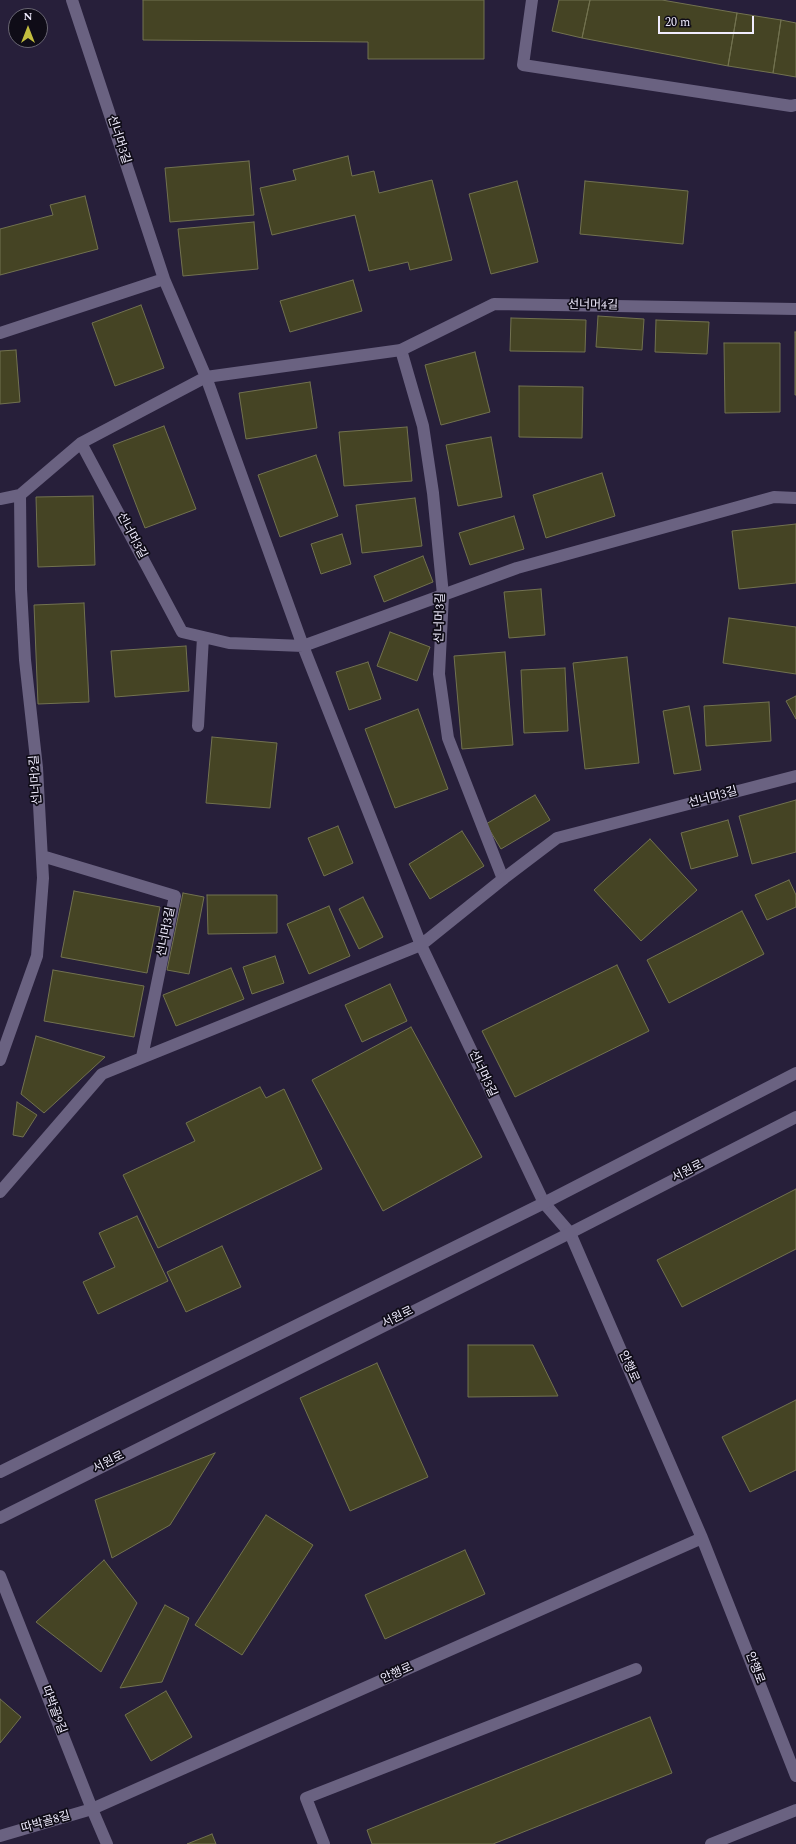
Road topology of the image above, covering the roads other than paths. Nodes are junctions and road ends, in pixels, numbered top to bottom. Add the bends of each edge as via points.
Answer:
1 (72, 0) edge
2 (532, 0) edge
3 (796, 105) edge
4 (164, 279) junction
5 (796, 309) edge
6 (0, 333) edge
7 (401, 350) junction
8 (206, 377) junction
9 (81, 443) junction
10 (20, 495) junction
11 (796, 498) edge
12 (0, 499) edge
13 (443, 595) junction
14 (203, 637) junction
15 (303, 646) junction
16 (198, 726) dead end
17 (796, 776) edge
18 (42, 856) junction
19 (503, 879) junction
20 (421, 945) junction
21 (142, 1057) junction
22 (0, 1060) edge
23 (796, 1074) edge
24 (796, 1117) edge
25 (0, 1192) edge
26 (544, 1203) junction
27 (570, 1233) junction
28 (0, 1472) edge
29 (0, 1518) edge
30 (702, 1538) junction
31 (0, 1576) edge
32 (636, 1669) dead end
33 (796, 1776) edge
34 (92, 1810) junction
35 (796, 1810) edge
36 (0, 1836) edge
37 (107, 1844) edge
38 (324, 1844) edge
39 (711, 1844) edge

1 - 4 street, 선너머3길
2 - 3 street via 523,66
4 - 6 street
4 - 8 street, 선너머3길
5 - 7 street, 선너머4길 via 494,304
7 - 8 street, 선너머4길
7 - 13 street, 선너머3길 via 423,426 433,493
8 - 9 street
8 - 15 street, 선너머3길
9 - 10 street
9 - 14 street, 선너머3길 via 182,632
10 - 12 street
10 - 18 street, 선너머2길 via 25,660
11 - 13 street via 774,497 517,568
13 - 15 street
13 - 19 street, 선너머3길 via 439,674 448,738
14 - 15 street, 선너머3길 via 229,643
14 - 16 street
15 - 20 street, 선너머3길
17 - 19 street, 선너머3길 via 557,838
18 - 21 street, 선너머3길 via 175,896
18 - 22 street, 선너머2길 via 43,878 36,956
19 - 20 street, 선너머3길
20 - 21 street, 선너머3길
20 - 26 street, 선너머3길
21 - 25 street, 선너머3길 via 102,1074
23 - 26 street
24 - 27 street, 서원로
26 - 27 street, 안행로
26 - 28 street
27 - 29 street, 서원로
27 - 30 street, 안행로
30 - 33 street, 안행로
30 - 34 street, 안행로
31 - 34 street, 따박골9길
32 - 38 street via 306,1798
34 - 36 street, 따박골8길
34 - 37 street, 따박골9길
35 - 39 street

